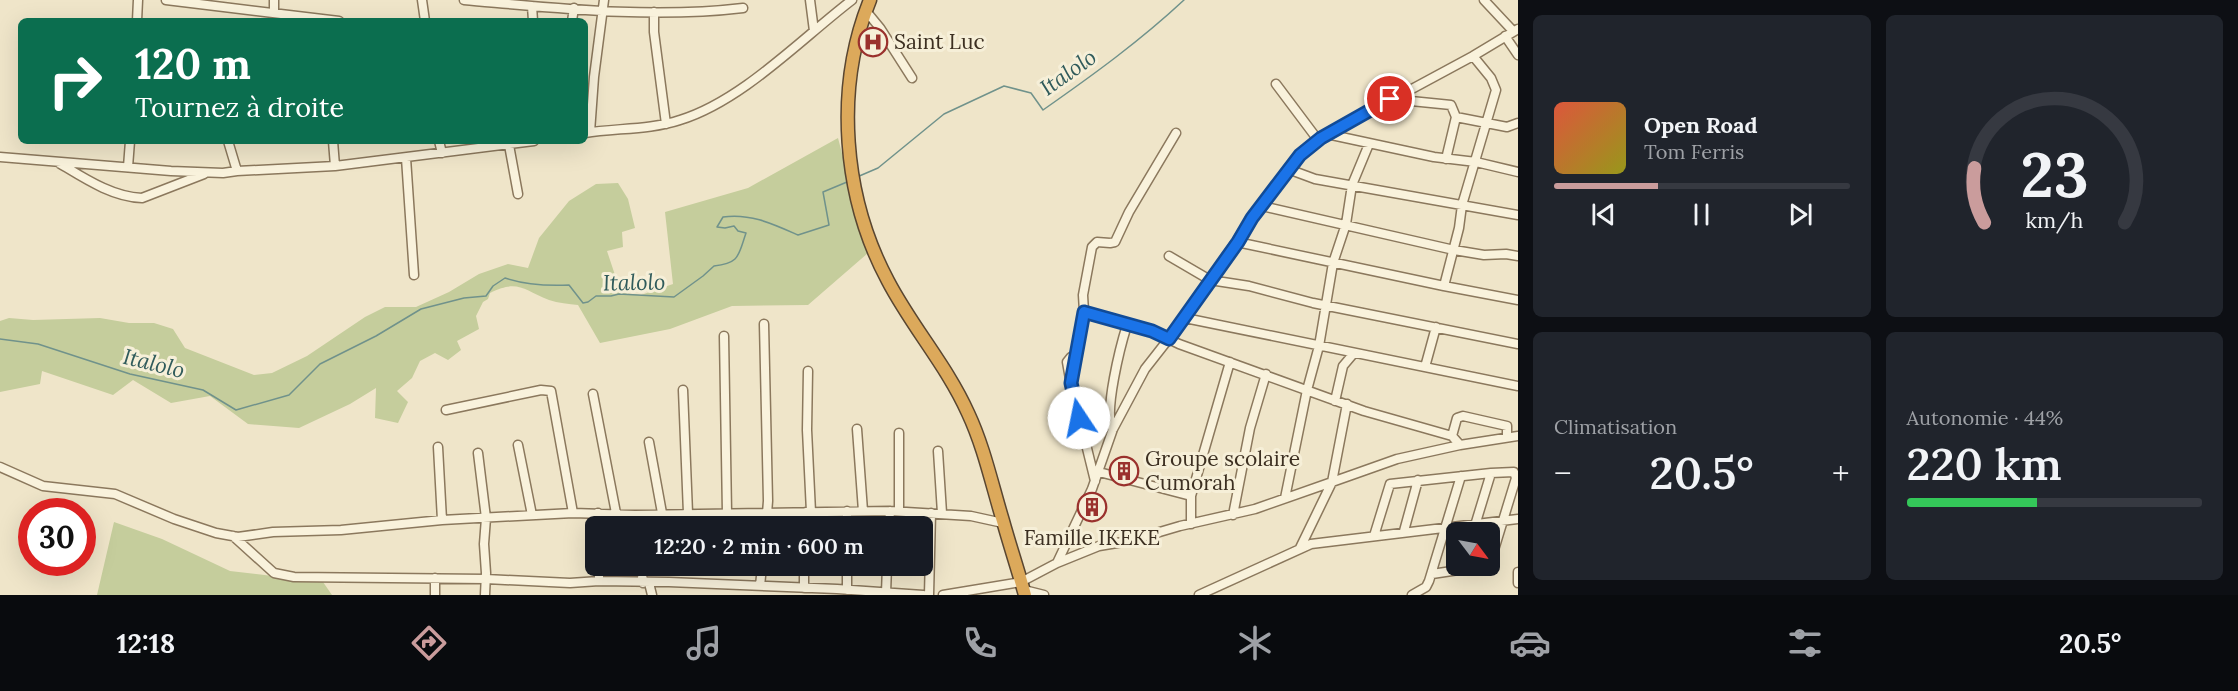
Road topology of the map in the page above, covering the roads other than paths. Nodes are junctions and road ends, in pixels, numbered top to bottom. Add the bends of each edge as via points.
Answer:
1 (138, 0) edge
2 (166, 0) edge
3 (274, 0) edge
4 (422, 0) edge
5 (464, 0) edge
6 (718, 0) edge
7 (810, 0) edge
8 (852, 0) edge
9 (1484, 0) edge
10 (603, 5) edge
11 (868, 5) edge
12 (532, 6) junction
13 (574, 8) junction
14 (743, 8) dead end
15 (717, 11) junction
16 (654, 12) junction
17 (274, 13) junction
18 (137, 18) edge
19 (304, 18) edge
20 (425, 18) edge
21 (533, 18) edge
22 (572, 18) edge
23 (1516, 30) edge
24 (814, 31) junction
25 (1504, 36) junction
26 (1518, 55) edge
27 (1473, 56) junction
28 (912, 78) dead end
29 (1276, 84) dead end
30 (1390, 99) junction
31 (1456, 117) junction
32 (1485, 122) junction
33 (1518, 123) edge
34 (666, 124) junction
35 (588, 125) edge
36 (588, 133) edge
37 (1176, 133) dead end
38 (1327, 134) junction
39 (1318, 140) junction
40 (130, 144) edge
41 (229, 144) edge
42 (333, 144) edge
43 (440, 144) edge
44 (515, 144) edge
45 (1369, 144) junction
46 (509, 145) junction
47 (442, 153) junction
48 (0, 157) edge
49 (406, 158) junction
50 (1446, 159) junction
51 (56, 161) junction
52 (1476, 162) junction
53 (335, 166) junction
54 (128, 167) junction
55 (1288, 169) junction
56 (237, 171) junction
57 (1518, 172) edge
58 (208, 173) junction
59 (1352, 185) junction
60 (518, 194) dead end
61 (1462, 205) junction
62 (1262, 206) junction
63 (1518, 215) edge
64 (1346, 224) junction
65 (1238, 242) junction
66 (1454, 250) junction
67 (1169, 256) dead end
68 (1518, 256) edge
69 (1333, 263) junction
70 (414, 275) dead end
71 (1210, 280) junction
72 (1444, 286) junction
73 (1518, 300) edge
74 (1325, 305) junction
75 (1084, 312) junction
76 (1185, 318) junction
77 (764, 324) dead end
78 (1127, 325) junction
79 (1436, 327) junction
80 (724, 336) dead end
81 (1169, 339) junction
82 (1518, 344) edge
83 (1319, 346) junction
84 (1354, 353) junction
85 (1230, 362) junction
86 (1425, 367) junction
87 (808, 371) dead end
88 (1266, 374) junction
89 (1518, 386) edge
90 (683, 390) dead end
91 (1307, 390) junction
92 (593, 394) dead end
93 (1335, 400) junction
94 (1347, 404) junction
95 (446, 410) dead end
96 (857, 429) dead end
97 (1113, 429) junction
98 (899, 433) dead end
99 (1452, 436) junction
100 (1507, 436) junction
101 (1518, 436) edge
102 (649, 442) dead end
103 (518, 445) dead end
104 (1460, 445) junction
105 (438, 447) dead end
106 (938, 451) dead end
107 (478, 453) dead end
108 (0, 467) edge
109 (1099, 472) junction
110 (1491, 472) junction
111 (1461, 476) junction
112 (1418, 480) junction
113 (1095, 482) junction
114 (1332, 482) junction
115 (1191, 496) junction
116 (1285, 498) junction
117 (847, 511) junction
118 (863, 511) junction
119 (894, 511) junction
120 (808, 512) junction
121 (573, 513) junction
122 (598, 513) joint
123 (616, 513) junction
124 (662, 513) junction
125 (687, 513) junction
126 (727, 513) junction
127 (768, 513) junction
128 (931, 513) junction
129 (942, 513) junction
130 (532, 515) junction
131 (635, 515) joint
132 (1233, 515) junction
133 (768, 516) edge
134 (807, 516) edge
135 (847, 516) edge
136 (892, 516) edge
137 (486, 518) junction
138 (1518, 519) edge
139 (442, 520) junction
140 (1504, 520) junction
141 (1003, 522) junction
142 (1448, 522) edge
143 (1476, 522) edge
144 (1496, 522) edge
145 (1191, 524) junction
146 (1446, 527) edge
147 (1446, 530) edge
148 (1404, 531) junction
149 (1500, 532) edge
150 (233, 536) junction
151 (1374, 536) junction
152 (1300, 548) junction
153 (1057, 562) junction
154 (1446, 571) edge
155 (1518, 572) edge
156 (1432, 574) junction
157 (599, 576) edge
158 (644, 576) edge
159 (761, 576) edge
160 (804, 576) edge
161 (847, 576) edge
162 (887, 576) edge
163 (435, 578) junction
164 (486, 579) junction
165 (599, 581) junction
166 (570, 583) junction
167 (646, 583) junction
168 (1518, 584) edge
169 (1006, 585) junction
170 (760, 586) junction
171 (804, 588) junction
172 (1023, 589) edge
173 (847, 590) junction
174 (886, 593) junction
175 (435, 595) edge
176 (485, 595) edge
177 (570, 595) edge
178 (652, 595) edge
179 (923, 595) edge
180 (929, 595) edge
181 (943, 595) edge
182 (1001, 595) edge
183 (1044, 595) edge
184 (1199, 595) edge
185 (1412, 595) edge

1 - 18 street
2 - 17 street
3 - 17 street
4 - 20 street
5 - 12 street
6 - 15 street
7 - 24 street
8 - 24 street
9 - 23 street
10 - 13 street
10 - 16 street
10 - 35 street
11 - 28 street
11 - 141 highway via 849,82 847,116 853,180 887,280 956,388 973,424
12 - 13 street
12 - 21 street
13 - 22 street
14 - 15 street
15 - 16 street
16 - 34 street
17 - 19 street
23 - 25 street
24 - 34 street via 732,94 698,113
25 - 26 street
25 - 27 street
27 - 30 street
27 - 32 street via 1495,84
29 - 39 street
30 - 31 street via 1451,105
30 - 38 street
31 - 32 street
31 - 50 street
32 - 33 street via 1507,127
32 - 52 street
34 - 36 street
37 - 75 street via 1114,242 1094,244 1083,295
38 - 39 street
38 - 45 street
39 - 55 street
40 - 54 street
41 - 56 street
42 - 53 street
43 - 47 street
44 - 46 street
45 - 50 street
45 - 59 street
46 - 47 street
46 - 60 street
47 - 49 street
48 - 51 street
49 - 53 street
49 - 70 street
50 - 52 street
51 - 54 street
51 - 58 street via 98,185 135,198
52 - 57 street
52 - 61 street
53 - 56 street
54 - 58 street
55 - 59 street via 1315,179
55 - 62 street
56 - 58 street
59 - 61 street
59 - 64 street
61 - 63 street
61 - 66 street
62 - 64 street
62 - 65 street
64 - 66 street
64 - 69 street
65 - 69 street
65 - 71 street
66 - 68 street
66 - 72 street
67 - 71 street
69 - 72 street
69 - 74 street
71 - 74 street
71 - 76 street
72 - 73 street
74 - 79 street
74 - 83 street
75 - 78 street
75 - 113 street via 1071,383
76 - 81 street
76 - 83 street
77 - 127 street
78 - 81 street
78 - 97 street via 1110,406 1109,423
79 - 82 street
79 - 86 street
80 - 126 street
81 - 85 street
81 - 97 street via 1145,369
83 - 84 street
83 - 91 street
84 - 86 street
84 - 93 street via 1343,366
85 - 88 street
85 - 115 street
86 - 89 street
87 - 120 street
88 - 91 street
88 - 132 street via 1250,428
90 - 125 street
91 - 93 street
91 - 116 street
92 - 123 street
93 - 94 street
94 - 99 street
94 - 114 street
95 - 121 street via 551,391
96 - 118 street
97 - 109 street
98 - 119 street
99 - 100 street via 1457,418 1463,416 1507,426
99 - 104 street
100 - 101 street
100 - 104 street
102 - 124 street
103 - 130 street
104 - 114 street via 1397,459
105 - 139 street
106 - 129 street
107 - 137 street
108 - 150 street via 43,486 123,496 174,519
109 - 113 street
109 - 115 street
110 - 111 street
110 - 140 street via 1516,475
110 - 143 street
111 - 112 street
111 - 142 street
112 - 148 street
112 - 151 street via 1390,484
113 - 153 street
114 - 116 street
114 - 152 street
115 - 145 street
116 - 132 street
117 - 118 street
117 - 120 street
117 - 135 street
118 - 119 street
119 - 128 street
119 - 136 street
120 - 127 street
120 - 134 street
121 - 122 street
121 - 130 street
122 - 123 street
123 - 131 street
124 - 125 street
124 - 131 street
125 - 126 street
126 - 127 street
127 - 133 street
128 - 129 street
128 - 180 street
129 - 141 street
130 - 137 street
132 - 145 street
137 - 139 street
137 - 164 street
138 - 140 street
139 - 150 street
140 - 144 street
140 - 149 street
141 - 172 highway
145 - 153 street via 1100,546
146 - 148 street
147 - 156 street
148 - 151 street
150 - 163 street via 274,573 294,577
151 - 152 street
152 - 184 street
153 - 172 street
154 - 156 street
155 - 168 street
156 - 185 street via 1426,587
157 - 165 street
158 - 167 street
159 - 170 street
160 - 171 street
161 - 173 street
162 - 174 street
163 - 164 street
163 - 175 street
164 - 166 street
164 - 176 street
165 - 166 street
165 - 167 street
166 - 177 street
167 - 170 street
167 - 178 street
169 - 172 street
169 - 181 street
169 - 182 street
170 - 171 street
171 - 173 street
172 - 183 street
173 - 174 street
174 - 179 street

